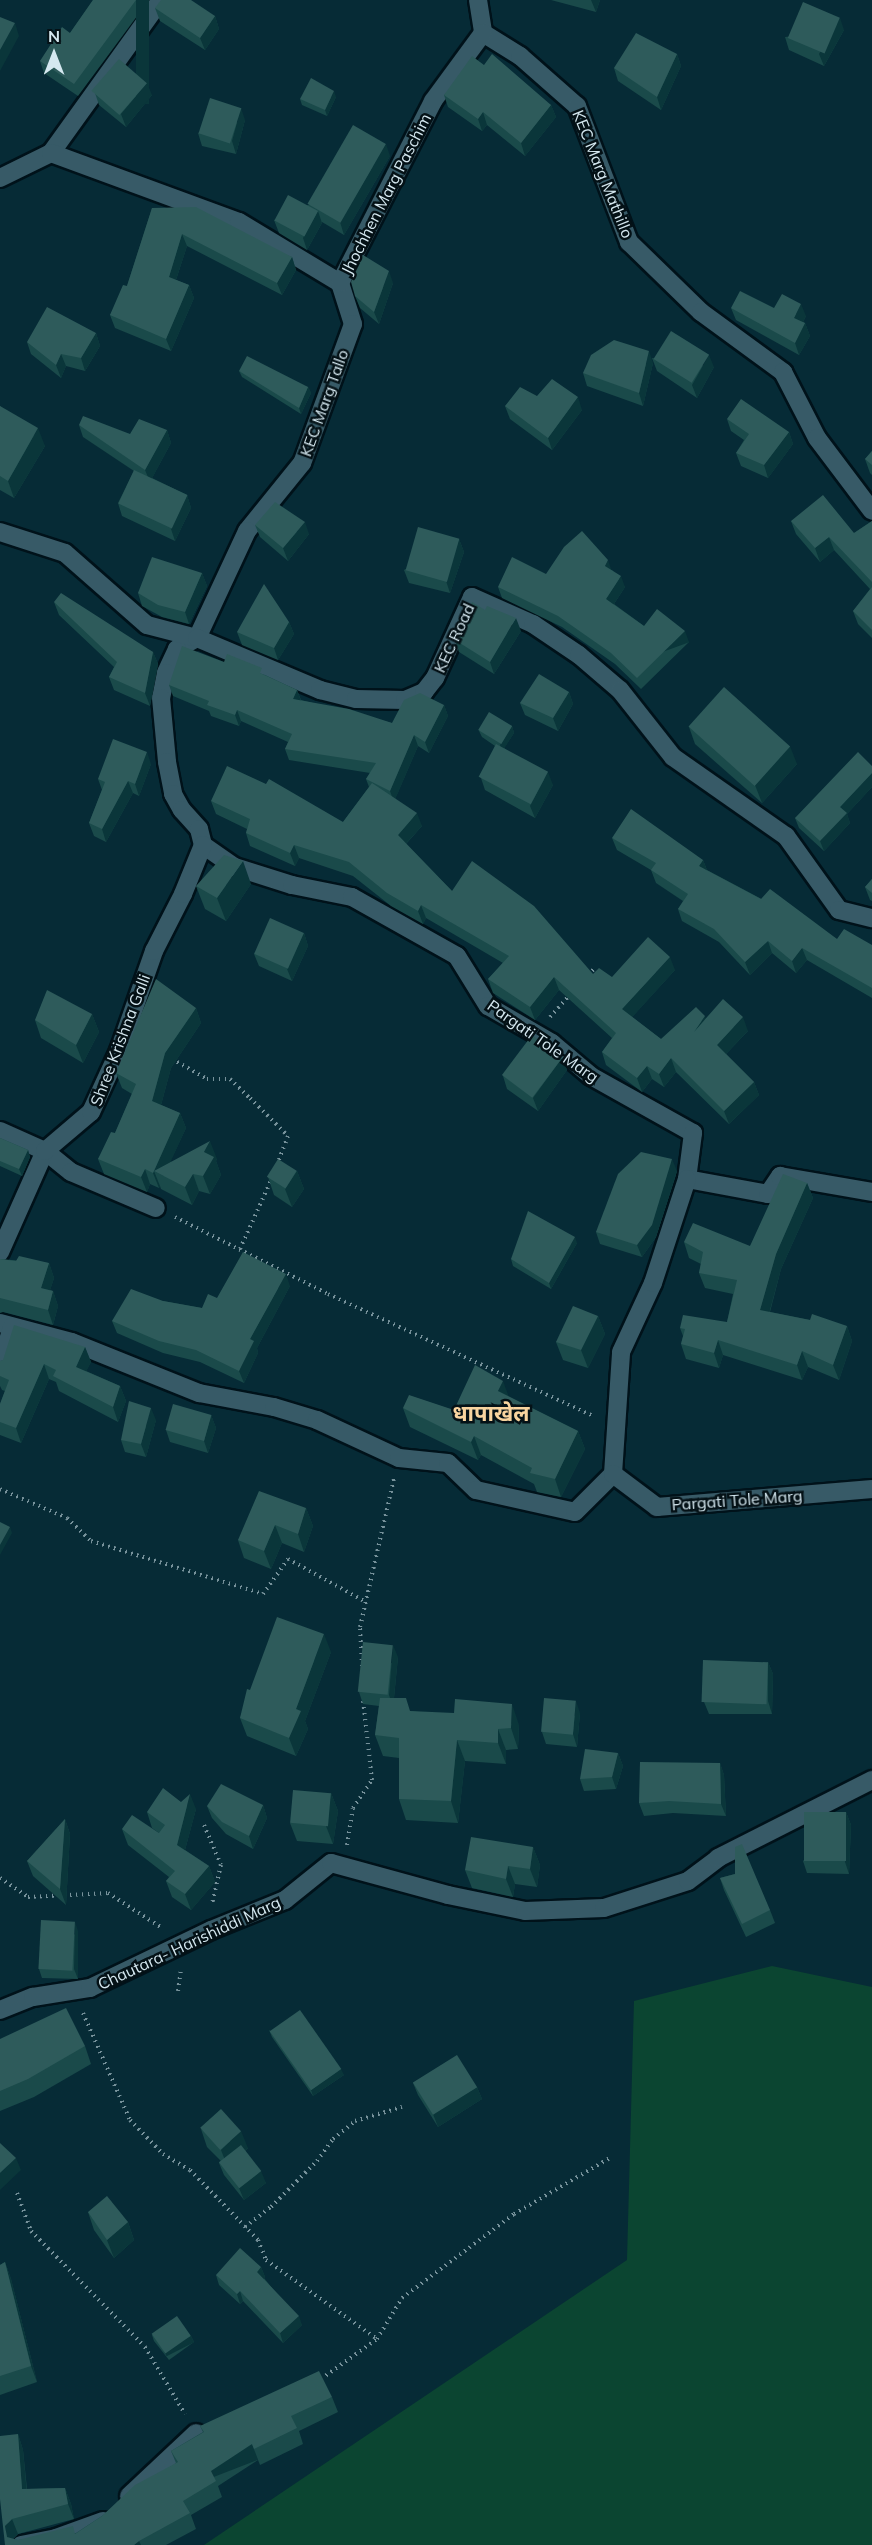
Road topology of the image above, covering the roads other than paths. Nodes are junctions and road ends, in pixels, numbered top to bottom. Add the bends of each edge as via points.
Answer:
1 (161, 0) edge
2 (478, 0) edge
3 (483, 33) junction
4 (51, 153) junction
5 (0, 178) edge
6 (340, 283) junction
7 (872, 511) edge
8 (0, 532) edge
9 (196, 639) junction
10 (203, 845) junction
11 (872, 918) edge
12 (0, 1131) edge
13 (45, 1151) junction
14 (687, 1179) junction
15 (872, 1192) edge
16 (156, 1208) road end
17 (0, 1252) edge
18 (6, 1325) edge
19 (0, 1367) edge
20 (613, 1474) junction
21 (872, 1489) edge
22 (872, 1780) edge
23 (0, 2010) edge
24 (196, 2433) road end
25 (21, 2545) edge

1 - 4 street
2 - 3 street
3 - 6 street, Jhochhen Marg Paschim via 433,101
3 - 7 street, KEC Marg Mathillo via 520,56 577,106 629,242 701,312 783,372 817,438
4 - 5 street
4 - 6 street, Jhochhen Marg Paschim via 239,222
6 - 9 street, KEC Marg Tallo via 353,324 302,462 247,531
8 - 9 street, KEC Road via 65,553 147,625
9 - 10 street via 177,649 166,673 161,698 172,794 199,829
9 - 11 street, KEC Road via 320,690 356,699 405,700 424,692 435,678 472,597 533,624 579,655 620,690 673,757 786,836 839,910
10 - 13 street, Shree Krishna Galli via 154,951 119,1050 91,1113
10 - 14 street, Pargati Tole Marg via 235,867 292,885 352,897 457,956 488,1006 535,1034 591,1076 693,1133
12 - 13 street
13 - 16 street via 71,1172
13 - 17 street, Shree Krishna Galli
14 - 15 street via 768,1194 780,1176
14 - 20 street via 653,1283 621,1352
18 - 19 street
18 - 20 street via 72,1342 199,1393 274,1407 317,1420 399,1458 448,1463 476,1490 575,1512
20 - 21 street, Pargati Tole Marg via 657,1507
22 - 23 street, Chautara- Harishiddi Marg via 718,1858 688,1881 604,1908 525,1911 331,1863 285,1900 90,1988 33,1997
24 - 25 street via 100,2524

